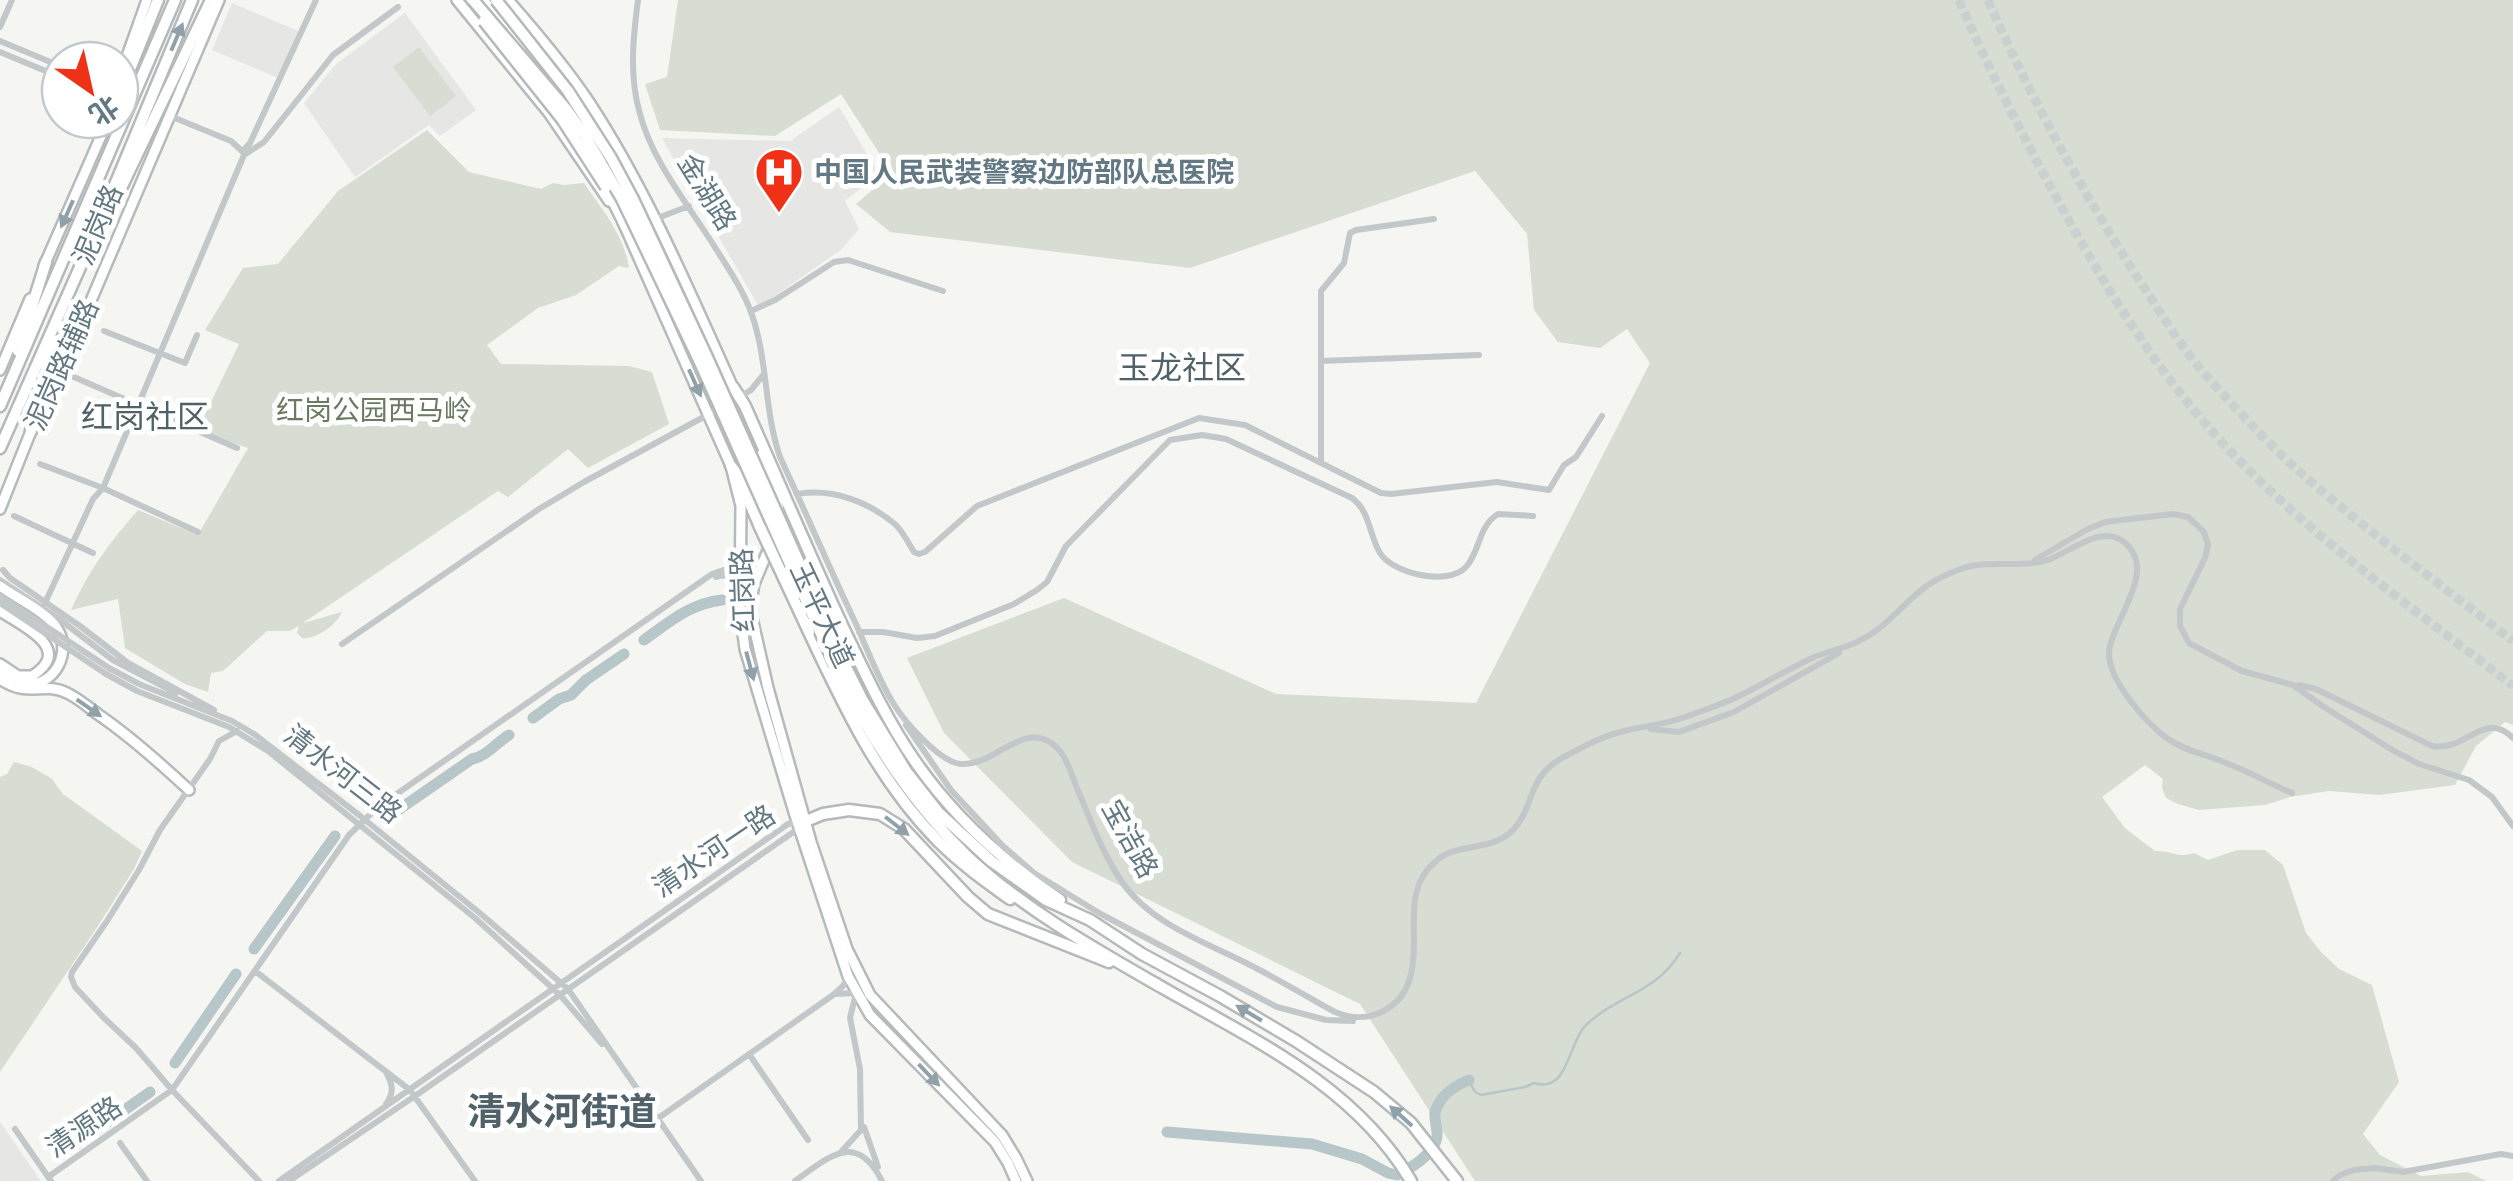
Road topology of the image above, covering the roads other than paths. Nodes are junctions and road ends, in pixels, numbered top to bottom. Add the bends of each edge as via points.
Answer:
1 (12, 0) edge
2 (147, 0) edge
3 (158, 0) edge
4 (175, 0) edge
5 (192, 0) edge
6 (211, 0) edge
7 (219, 0) edge
8 (316, 0) edge
9 (457, 0) edge
10 (471, 0) edge
11 (483, 0) edge
12 (496, 0) edge
13 (508, 0) edge
14 (638, 0) edge
15 (398, 7) dead end
16 (0, 27) edge
17 (194, 38) junction
18 (137, 39) joint
19 (0, 40) edge
20 (544, 41) junction
21 (523, 46) junction
22 (0, 52) edge
23 (40, 57) edge
24 (511, 64) junction
25 (40, 69) edge
26 (140, 84) edge
27 (170, 116) junction
28 (100, 140) edge
29 (117, 140) edge
30 (156, 147) junction
31 (243, 153) junction
32 (689, 206) junction
33 (655, 219) junction
34 (1434, 219) dead end
35 (626, 226) junction
36 (92, 240) junction
37 (46, 262) junction
38 (943, 291) dead end
39 (751, 311) junction
40 (56, 320) junction
41 (104, 331) dead end
42 (198, 335) dead end
43 (162, 353) junction
44 (1479, 354) dead end
45 (1321, 361) junction
46 (0, 370) edge
47 (67, 374) dead end
48 (764, 374) junction
49 (12, 376) junction
50 (739, 394) junction
51 (768, 401) junction
52 (139, 405) junction
53 (0, 406) edge
54 (709, 415) junction
55 (1602, 416) dead end
56 (32, 430) junction
57 (0, 448) edge
58 (237, 448) dead end
59 (1321, 462) junction
60 (40, 464) dead end
61 (731, 466) junction
62 (103, 488) junction
63 (798, 494) junction
64 (0, 509) edge
65 (14, 516) dead end
66 (1534, 516) dead end
67 (198, 532) dead end
68 (72, 542) junction
69 (93, 553) dead end
70 (740, 557) junction
71 (2030, 564) junction
72 (3, 570) dead end
73 (0, 583) edge
74 (740, 586) junction
75 (0, 596) edge
76 (0, 603) edge
77 (45, 603) junction
78 (0, 611) edge
79 (859, 632) junction
80 (342, 644) dead end
81 (839, 663) junction
82 (0, 667) edge
83 (108, 671) junction
84 (0, 679) edge
85 (2288, 682) junction
86 (202, 709) junction
87 (898, 711) junction
88 (232, 721) junction
89 (239, 728) junction
90 (2513, 738) edge
91 (189, 790) junction
92 (2292, 793) dead end
93 (364, 824) junction
94 (801, 824) junction
95 (2513, 826) edge
96 (1090, 920) junction
97 (1109, 962) junction
98 (257, 972) junction
99 (848, 976) junction
100 (565, 987) junction
101 (1164, 988) junction
102 (557, 992) junction
103 (856, 993) junction
104 (833, 995) junction
105 (1368, 1018) junction
106 (609, 1052) junction
107 (749, 1054) junction
108 (383, 1069) junction
109 (173, 1091) junction
110 (413, 1093) junction
111 (380, 1111) junction
112 (656, 1118) junction
113 (862, 1122) junction
114 (15, 1129) dead end
115 (808, 1140) dead end
116 (120, 1143) dead end
117 (841, 1152) junction
118 (2513, 1156) edge
119 (49, 1179) edge
120 (147, 1181) edge
121 (259, 1181) edge
122 (278, 1181) edge
123 (289, 1181) edge
124 (475, 1181) edge
125 (701, 1181) edge
126 (795, 1181) edge
127 (882, 1181) edge
128 (1016, 1181) edge
129 (1026, 1181) edge
130 (1410, 1181) edge
131 (1457, 1181) edge
132 (2333, 1181) edge

1 - 16 street
2 - 18 main road
3 - 18 highway
4 - 26 highway, 泥岗路
36 -> 5 highway, 泥岗路
6 - 17 highway
7 - 27 main road, 泥岗路辅路
8 - 31 street
9 - 24 main road, 红岗路
10 - 35 highway, bridge via 562,119
10 - 81 highway, 玉平大道, bridge via 566,109 622,200
11 - 21 main road
12 - 81 highway, 玉平大道, bridge via 568,91 633,198
13 - 20 main road, 红岗路
14 - 32 street, 金湖路 via 633,64 640,117
15 - 31 street via 333,55 264,142
17 - 30 main road
17 - 36 highway
19 - 23 street
20 - 21 main road
20 - 33 main road, 红岗路 via 589,102
21 - 24 main road
22 - 25 street
24 - 35 main road, 红岗路
27 - 30 main road, 泥岗路辅路
27 - 31 street via 231,141
28 -> 37 main road, 泥岗路辅路
29 - 49 highway, 泥岗路
30 - 56 main road, 泥岗路辅路
31 - 43 street
32 - 33 street
32 - 39 street, 金湖路
33 - 50 main road, 红岗路
34 - 45 street via 1350,233 1344,263 1321,291
35 -> 54 main road, 红岗路
36 - 40 highway, 泥岗路
37 - 46 main road, 泥岗路辅路
37 - 49 highway
38 - 39 street via 841,260
39 - 48 street, 金湖路
40 - 56 highway
40 - 57 highway, 泥岗路
41 - 43 street
42 - 43 street via 185,363
43 - 52 street
44 - 45 street
45 - 59 street
47 - 52 street
48 - 50 street
48 - 51 street, 金湖路
49 - 53 highway, 泥岗路
50 - 51 street
50 - 54 street
50 - 94 main road, 红岗路 via 778,498 776,531 752,591 752,618
50 - 96 highway via 866,678 909,752 1003,858
51 - 63 street, 宝洁路 via 774,438
52 - 58 street
52 - 62 street
54 - 61 main road, 红岗路
54 - 80 street via 553,500
55 - 59 street via 1549,490 1497,482 1392,494
56 - 64 main road, 泥岗路辅路
59 - 63 street via 1245,425 1199,418 976,506 919,554 898,526 850,496
60 - 62 street
61 - 70 main road, 红岗路 via 741,506
61 - 97 highway, bridge via 844,707 906,804 972,871
62 - 67 street
62 - 68 street
63 - 79 street, 宝洁路
65 - 68 street
66 - 79 street via 1498,514 1466,567 1420,576 1381,554 1363,508 1352,498 1226,439 1170,440 1066,546 1037,590 928,637
68 - 69 street
68 - 77 street
70 - 74 main road, 红岗路
70 - 93 street, 清源路 via 378,807
71 - 85 street via 2105,522 2188,517 2208,545 2180,609 2183,636 2242,671
71 - 92 street via 2100,537 2124,542 2137,568 2111,643 2115,678 2170,740
71 - 105 street via 1977,565 1929,584 1888,624 1734,712 1678,732 1640,728 1610,735 1556,762 1540,776 1510,833 1448,852 1430,866 1415,892 1407,986
72 - 77 street
73 - 82 main road via 50,620 63,648 61,661 36,683 16,681
73 - 86 street via 122,665
74 - 93 street, 清源路 via 732,578 713,578
74 -> 94 main road, 红岗路 via 745,649
75 - 83 street, 清水河三路, bridge
76 - 83 street, 清水河三路, bridge
77 - 88 street via 128,663
78 - 82 main road, bridge via 45,642 49,652 47,663 26,678
79 - 87 street, 宝洁路
81 - 96 highway, 玉平大道 via 939,813 1011,877
81 - 101 highway, 玉平大道 via 892,767 970,858 1048,918
83 - 86 street, 清水河三路
83 - 89 street, 清水河三路 via 137,692
84 -> 91 main road via 23,690 68,693
85 - 90 street via 2432,746 2451,746 2492,726
85 - 95 street via 2401,755 2475,784
86 - 88 street, 清水河三路
87 - 105 street via 932,766 1034,873 1277,1008 1326,1020
87 - 105 street, 宝洁路 via 956,763 980,762 1023,739 1054,746 1122,882 1150,910 1335,1012
88 - 89 street, 清水河三路
89 - 91 street via 220,741
89 - 93 street, 清水河三路 via 272,746
91 - 109 street via 70,977
93 - 98 street, 清源路
93 - 100 street, 清水河三路
93 - 102 street, 清水河三路
94 -> 97 highway via 849,810 880,814 988,914
94 - 99 main road, 红岗路
94 - 100 street, 清水河一路 via 778,831
94 - 129 main road, 红岗路 via 863,986 1002,1135
131 -> 96 highway, 玉平大道 via 1411,1123 1374,1092
97 - 101 highway
98 - 108 street
98 - 109 street, 清源路
99 - 103 main road, 红岗路
99 - 104 street
100 - 102 street, 清水河一路
100 - 106 street, 清水河三路
101 - 130 highway, 玉平大道 via 1264,1044 1340,1097 1382,1138
102 - 106 street, 清水河三路
102 - 110 street, 清水河一路
103 - 104 street
103 - 113 street via 850,1018
103 -> 128 main road, 红岗路 via 989,1135
104 - 107 street
106 - 112 street, 清水河三路
107 - 112 street
107 - 115 street
108 - 110 street
108 - 111 street via 392,1093
109 - 119 street, 清源路
109 - 121 street
110 - 111 street, 清水河一路
110 - 123 street, 清水河一路
110 - 124 street
111 - 122 street, 清水河一路
112 - 125 street, 清水河三路
113 - 117 street
113 - 127 street
114 - 119 street
116 - 120 street
117 - 126 street
117 - 127 street via 870,1160
118 - 132 street via 2403,1172 2354,1170

